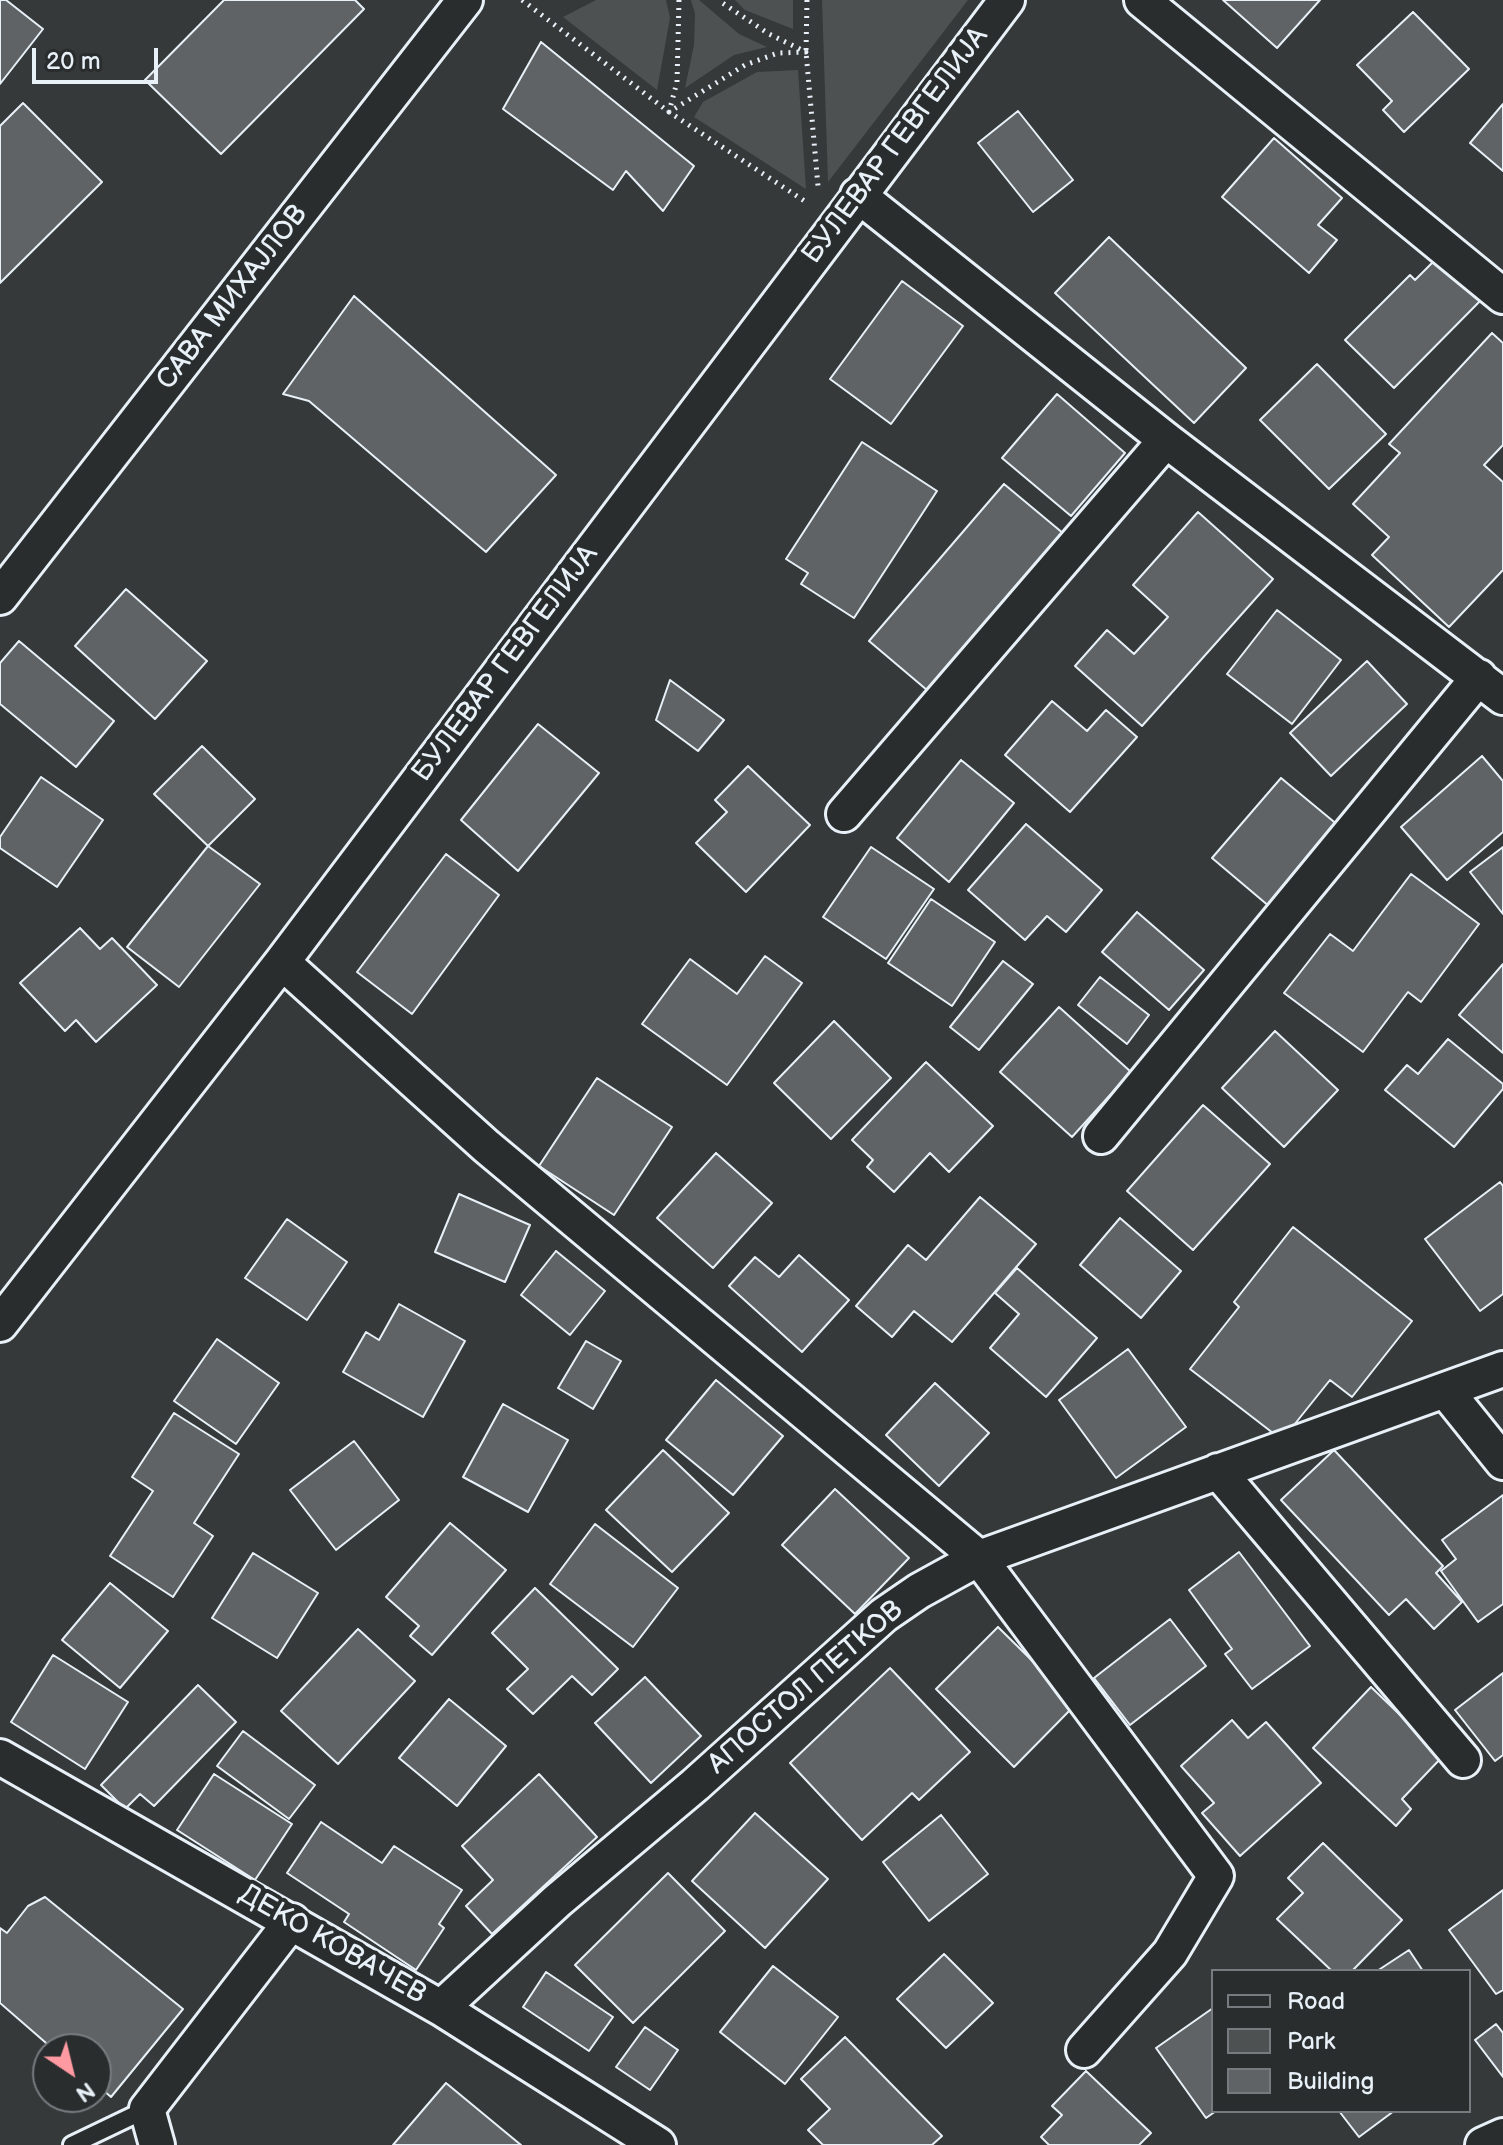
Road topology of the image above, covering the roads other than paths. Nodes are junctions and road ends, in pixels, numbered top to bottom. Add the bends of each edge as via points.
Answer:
1 (465, 0) edge
2 (1007, 0) edge
3 (1142, 0) edge
4 (858, 195) junction
5 (1503, 296) edge
6 (1166, 440) junction
7 (0, 597) edge
8 (1491, 687) edge
9 (844, 814) dead end
10 (282, 962) junction
11 (1101, 1136) dead end
12 (0, 1324) edge
13 (1503, 1369) edge
14 (1446, 1391) junction
15 (1503, 1462) edge
16 (1218, 1471) junction
17 (979, 1558) junction
18 (0, 1757) edge
19 (1463, 1760) dead end
20 (292, 1921) junction
21 (441, 2008) junction
22 (1084, 2050) dead end
23 (147, 2109) junction
24 (1503, 2136) edge
25 (72, 2145) edge
26 (157, 2145) edge
27 (658, 2145) edge
28 (1483, 2145) edge

1 - 7 street, САВА МИХАЈЛОВ
2 - 4 street, БУЛЕВАР ГЕВГЕЛИЈА
3 - 5 street
4 - 6 street
4 - 10 street, БУЛЕВАР ГЕВГЕЛИЈА
6 - 8 street
6 - 9 street
8 - 11 street
10 - 12 street, БУЛЕВАР ГЕВГЕЛИЈА
10 - 17 street via 486,1146
13 - 14 street, АПОСТОЛ ПЕТКОВ
14 - 15 street
14 - 16 street, АПОСТОЛ ПЕТКОВ
16 - 17 street, АПОСТОЛ ПЕТКОВ
16 - 19 street
17 - 21 street, АПОСТОЛ ПЕТКОВ via 884,1615
17 - 22 street via 1216,1876 1170,1953
18 - 20 street, ДЕКО КОВАЧЕВ
20 - 21 street, ДЕКО КОВАЧЕВ
20 - 23 street
21 - 27 street, ДЕКО КОВАЧЕВ
23 - 25 lane
23 - 26 street
24 - 28 street

